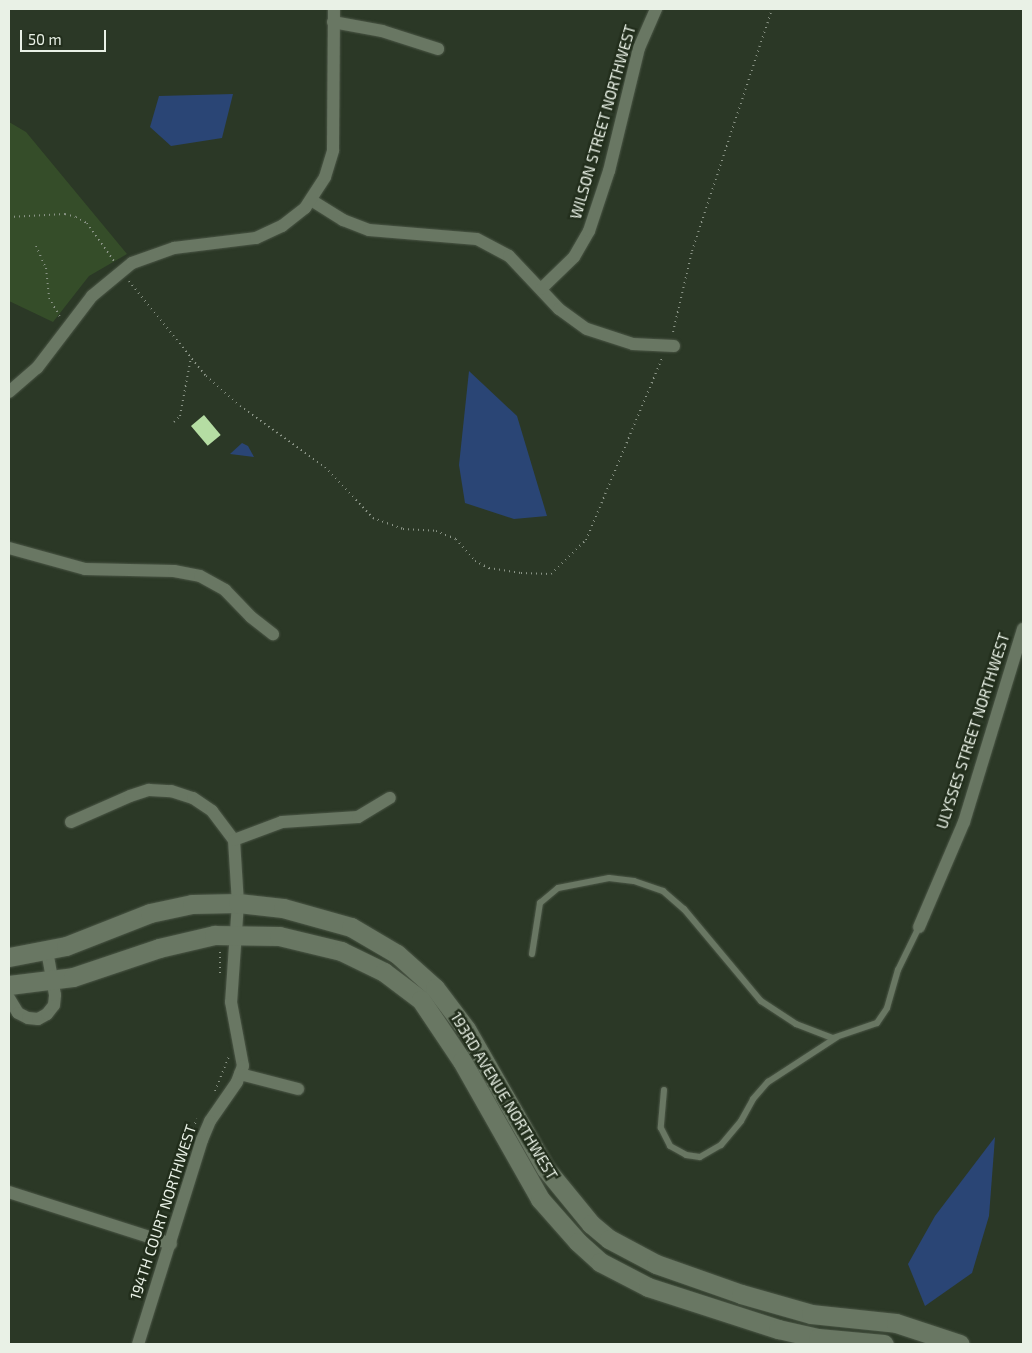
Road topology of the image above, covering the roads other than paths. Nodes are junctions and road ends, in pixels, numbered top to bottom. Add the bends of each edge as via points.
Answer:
1 (334, 9) edge
2 (656, 9) edge
3 (333, 22) junction
4 (438, 49) dead end
5 (311, 200) junction
6 (541, 289) junction
7 (674, 346) dead end
8 (9, 392) edge
9 (9, 548) edge
10 (1023, 629) edge
11 (274, 634) dead end
12 (390, 798) dead end
13 (71, 822) dead end
14 (234, 840) junction
15 (238, 903) junction
16 (919, 927) joint
17 (236, 934) junction
18 (47, 951) junction
19 (532, 954) dead end
20 (9, 957) edge
21 (53, 982) junction
22 (9, 985) edge
23 (9, 998) edge
24 (839, 1036) junction
25 (240, 1074) junction
26 (298, 1089) dead end
27 (664, 1090) dead end
28 (9, 1192) edge
29 (170, 1244) junction
30 (138, 1344) edge
31 (884, 1344) edge
32 (960, 1344) edge

1 - 3 street
2 - 6 street, WILSON STREET NORTHWEST via 638,48 612,163 589,231 574,258
3 - 4 street via 382,31
3 - 5 street via 333,150 325,177
5 - 6 street via 342,220 369,230 477,239 509,256
5 - 8 street via 282,226 256,238 158,252 115,274 92,296 37,368
6 - 7 street via 573,320 602,336 633,344
9 - 11 street via 85,569 174,571 200,576 225,590 251,617
10 - 16 street, ULYSSES STREET NORTHWEST via 964,822
12 - 14 street via 358,817 282,822
13 - 14 street via 149,790 171,791 193,798 212,811
14 - 15 street, 194TH COURT NORTHWEST
15 - 17 street, 194TH COURT NORTHWEST
15 - 18 street, 193RD AVENUE NORTHWEST via 170,908
15 - 32 street, 193RD AVENUE NORTHWEST via 283,908 337,922 377,941 416,970 466,1029 518,1126 559,1187 591,1224 631,1253 684,1275 774,1304 811,1314 896,1323
16 - 24 lane via 877,1022
17 - 21 street, 193RD AVENUE NORTHWEST via 178,943
17 - 25 street, 194TH COURT NORTHWEST via 231,1002 242,1050
17 - 31 street, 193RD AVENUE NORTHWEST via 279,936 341,950 384,972 421,1000 457,1053 540,1199 600,1262 648,1287 778,1329 818,1338
18 - 20 street, 193RD AVENUE NORTHWEST
18 - 21 street
19 - 24 lane via 540,903 558,888 609,878 634,881 663,891 684,909 761,1001 796,1024 833,1038
21 - 22 street, 193RD AVENUE NORTHWEST
21 - 23 street via 54,1005 38,1019 18,1013
24 - 27 lane via 768,1082 721,1145 700,1158 670,1146 661,1128
25 - 26 street
25 - 29 street, 194TH COURT NORTHWEST via 210,1121 202,1140
28 - 29 street
29 - 30 street, 194TH COURT NORTHWEST

